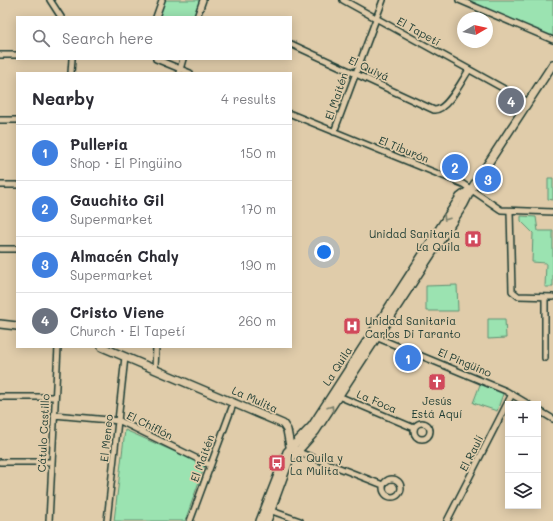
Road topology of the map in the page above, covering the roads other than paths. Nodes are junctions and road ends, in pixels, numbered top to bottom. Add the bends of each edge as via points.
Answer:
1 (50, 0) edge
2 (162, 0) edge
3 (203, 0) edge
4 (343, 0) edge
5 (383, 0) edge
6 (459, 0) edge
7 (60, 16) edge
8 (156, 16) edge
9 (197, 16) edge
10 (376, 19) junction
11 (553, 40) edge
12 (292, 44) edge
13 (0, 55) edge
14 (16, 55) edge
15 (72, 60) edge
16 (158, 60) edge
17 (183, 60) edge
18 (553, 64) edge
19 (469, 70) junction
20 (179, 71) edge
21 (71, 72) edge
22 (355, 72) junction
23 (528, 102) junction
24 (292, 114) edge
25 (0, 120) edge
26 (16, 120) edge
27 (334, 132) junction
28 (0, 185) edge
29 (16, 185) edge
30 (472, 188) junction
31 (510, 211) junction
32 (553, 212) edge
33 (0, 249) edge
34 (16, 249) edge
35 (553, 297) edge
36 (545, 298) junction
37 (0, 324) edge
38 (16, 326) edge
39 (370, 335) junction
40 (378, 338) junction
41 (58, 348) edge
42 (104, 348) edge
43 (156, 348) edge
44 (125, 357) junction
45 (545, 358) dead end
46 (155, 369) junction
47 (512, 394) junction
48 (336, 395) junction
49 (0, 397) edge
50 (55, 397) junction
51 (523, 401) edge
52 (234, 402) junction
53 (541, 412) edge
54 (54, 415) junction
55 (553, 419) edge
56 (118, 421) junction
57 (414, 428) dead end
58 (294, 449) junction
59 (0, 462) edge
60 (52, 462) junction
61 (210, 465) junction
62 (383, 485) dead end
63 (268, 509) junction
64 (49, 521) edge
65 (107, 521) edge
66 (190, 521) edge
67 (260, 521) edge
68 (267, 521) edge
69 (300, 521) edge
70 (447, 521) edge

1 - 7 street
2 - 8 street
3 - 9 street
4 - 10 street, El Tapetí
5 - 10 street, El Maitén
6 - 11 street
10 - 19 street, El Tapetí
10 - 22 street, El Maitén
12 - 22 street, El Quiyá
13 - 14 street
15 - 21 street
16 - 20 street
17 - 20 street
18 - 23 main road, La Quila
19 - 22 street, El Quiyá via 445,106 438,110
19 - 23 street, El Tapetí
22 - 27 street, El Maitén
23 - 30 main road, La Quila
24 - 27 street, El Tiburón
25 - 26 street
27 - 30 street, El Tiburón
28 - 29 street
30 - 31 street, El Tiburón via 501,210
30 -> 39 main road, La Quila via 460,197
30 - 40 main road, La Quila via 467,201
31 - 32 street, El Tiburón
31 - 36 street via 512,291 518,296
33 - 34 street
35 - 36 street
36 - 45 street
37 - 38 main road
39 - 40 main road, El Pingüino
39 - 48 main road, La Quila
40 - 47 street, El Pingüino
40 - 48 main road, La Quila
41 - 50 street, Cátulo Castillo
42 - 44 main road, La Mulita
43 - 46 street
44 - 46 main road, La Mulita
44 - 56 street, El Meneo
46 - 52 main road, La Mulita
47 - 51 street, El Pingüino
47 - 70 street, El Raulí
48 - 57 street, La Foca
48 - 58 main road, La Quila via 312,437
49 - 50 street
50 - 54 street, Cátulo Castillo
52 - 58 main road, La Mulita via 283,424
52 - 61 street, El Maitén
53 - 55 street
54 - 56 street, El Chiflón
54 - 60 street, Cátulo Castillo
56 - 61 street, El Chiflón
56 - 65 street, El Meneo
58 - 62 street
58 - 63 main road, La Quila
59 - 60 street
60 - 64 street, Cátulo Castillo
61 - 66 street, El Maitén
63 - 67 main road, La Quila
63 - 68 main road, La Quila
63 - 69 street

